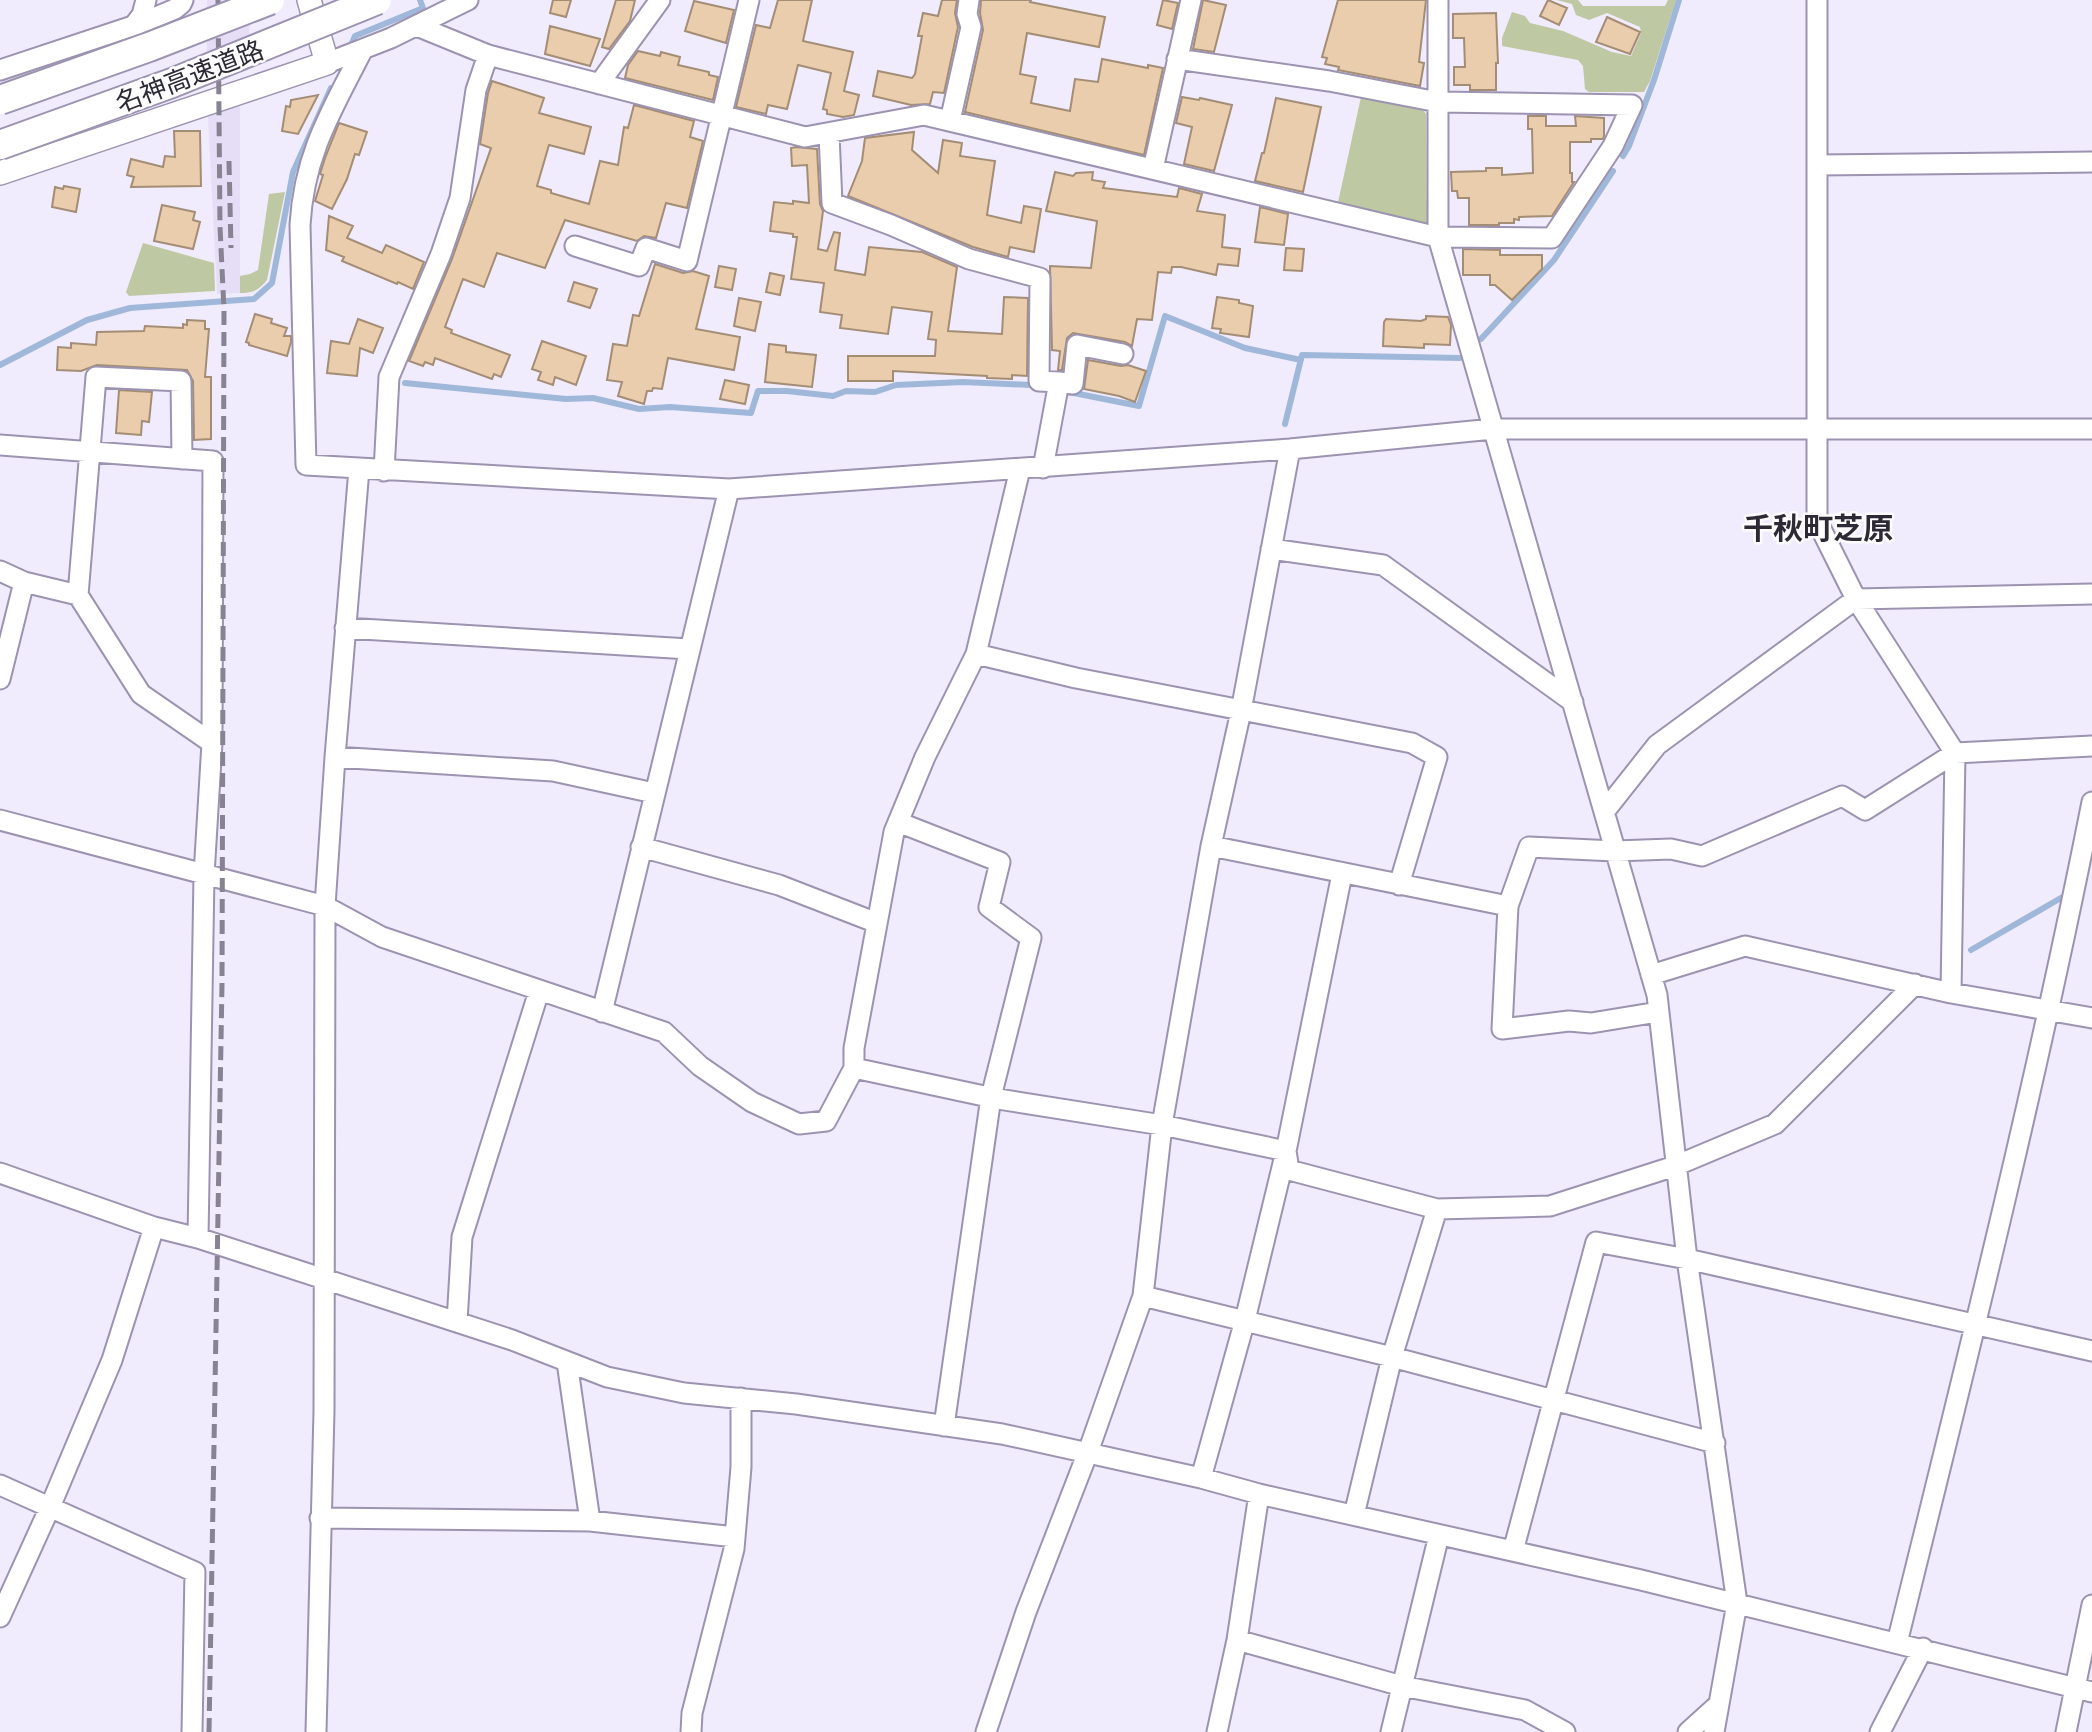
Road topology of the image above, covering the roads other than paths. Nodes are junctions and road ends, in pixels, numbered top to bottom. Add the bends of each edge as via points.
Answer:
1 (146, 0) edge
2 (153, 0) edge
3 (270, 0) edge
4 (309, 0) edge
5 (377, 0) edge
6 (468, 0) edge
7 (660, 0) edge
8 (748, 0) edge
9 (969, 0) edge
10 (1191, 0) edge
11 (1438, 0) edge
12 (1817, 0) edge
13 (179, 5) edge
14 (135, 24) junction
15 (418, 26) junction
16 (363, 49) junction
17 (488, 55) junction
18 (1177, 60) junction
19 (327, 63) junction
20 (0, 70) edge
21 (599, 84) junction
22 (0, 100) edge
23 (1438, 102) junction
24 (723, 116) junction
25 (950, 121) junction
26 (829, 134) junction
27 (0, 145) edge
28 (2092, 162) edge
29 (1818, 165) junction
30 (1153, 169) junction
31 (0, 173) edge
32 (1438, 237) junction
33 (575, 246) dead end
34 (1124, 354) dead end
35 (1059, 382) junction
36 (1493, 429) junction
37 (1819, 429) junction
38 (2092, 429) edge
39 (0, 445) edge
40 (1290, 449) junction
41 (90, 451) junction
42 (182, 458) junction
43 (1043, 468) junction
44 (359, 469) junction
45 (1020, 469) junction
46 (384, 471) junction
47 (729, 489) junction
48 (1271, 549) junction
49 (0, 571) edge
50 (24, 582) junction
51 (2092, 594) edge
52 (78, 595) junction
53 (1856, 599) junction
54 (345, 628) junction
55 (690, 649) junction
56 (975, 654) junction
57 (0, 679) edge
58 (1573, 702) junction
59 (1241, 711) junction
60 (212, 743) junction
61 (2092, 746) edge
62 (1955, 753) junction
63 (335, 757) junction
64 (654, 793) junction
65 (2092, 802) edge
66 (1604, 812) junction
67 (0, 820) edge
68 (898, 822) junction
69 (1211, 846) junction
70 (641, 847) junction
71 (1615, 850) junction
72 (1342, 874) junction
73 (204, 875) junction
74 (1399, 885) junction
75 (325, 906) junction
76 (1508, 906) junction
77 (877, 923) junction
78 (1651, 975) junction
79 (1915, 984) junction
80 (539, 991) junction
81 (1951, 993) junction
82 (2049, 1010) junction
83 (602, 1012) junction
84 (1658, 1012) junction
85 (2092, 1018) edge
86 (854, 1068) junction
87 (991, 1097) junction
88 (1162, 1125) junction
89 (1286, 1151) junction
90 (1675, 1166) junction
91 (0, 1173) edge
92 (1437, 1209) junction
93 (154, 1227) junction
94 (198, 1238) junction
95 (1687, 1259) junction
96 (325, 1280) junction
97 (1143, 1296) junction
98 (1245, 1320) junction
99 (457, 1322) junction
100 (1976, 1325) junction
101 (2092, 1351) edge
102 (1392, 1357) junction
103 (567, 1362) junction
104 (741, 1398) junction
105 (1552, 1399) junction
106 (944, 1426) junction
107 (1715, 1443) junction
108 (1088, 1452) junction
109 (1201, 1478) junction
110 (0, 1485) edge
111 (1259, 1494) junction
112 (51, 1507) junction
113 (1354, 1515) junction
114 (320, 1518) junction
115 (590, 1521) junction
116 (1439, 1535) junction
117 (735, 1537) junction
118 (1513, 1551) junction
119 (1737, 1604) junction
120 (2092, 1605) edge
121 (0, 1617) edge
122 (1237, 1640) junction
123 (1897, 1643) junction
124 (1923, 1648) junction
125 (1402, 1686) junction
126 (2084, 1690) edge
127 (1719, 1704) junction
128 (192, 1732) edge
129 (316, 1732) edge
130 (691, 1732) edge
131 (986, 1732) edge
132 (1217, 1732) edge
133 (1391, 1732) edge
134 (1565, 1732) edge
135 (1688, 1732) edge
136 (1714, 1732) edge
137 (1880, 1732) edge
138 (2066, 1732) edge

1 - 14 street
2 - 13 street via 163,8
3 - 22 highway, 名神高速道路, bridge
4 - 19 main road
5 - 27 highway, 名神高速道路, bridge via 172,83
6 - 15 street
7 - 21 street
8 - 24 street
9 - 25 street via 971,27
10 - 18 street
11 - 23 street
12 - 29 street
13 - 14 street
14 - 20 street
15 - 16 street
15 - 17 street
16 - 19 street
16 - 44 street via 314,146 300,225 306,465
17 - 21 street
17 - 46 street via 476,90 460,198 389,377
18 - 23 street
18 - 30 street
19 - 31 main road
21 - 24 street
23 - 32 street
23 - 32 street via 1632,106 1613,146 1552,238
24 - 26 street via 805,137
24 - 33 street via 687,261 646,248 639,266
25 - 26 street via 924,115
25 - 30 street
26 - 35 street via 832,203 969,259 1040,278 1039,381
28 - 29 street
29 - 37 street
30 - 32 street
32 - 36 street
34 - 35 street via 1077,345 1073,384
35 - 43 street
36 - 37 street
36 - 40 street
36 - 58 street
37 - 38 street
37 - 53 street via 1817,521
39 - 41 street
40 - 43 street
40 - 48 street
41 - 42 street
41 - 42 street via 96,377 181,381
41 - 52 street
42 - 60 street via 213,461
43 - 45 street
44 - 46 street
44 - 54 street
45 - 47 street
45 - 56 street
46 - 47 street
47 - 55 street
48 - 58 street via 1383,565
48 - 59 street
49 - 50 street
50 - 52 street
50 - 57 street
51 - 53 street
52 - 60 street via 141,694
53 - 62 street
53 - 66 street via 1657,745
54 - 55 street
54 - 63 street
55 - 64 street
56 - 59 street
56 - 68 street
58 - 66 street
59 - 69 street
59 - 74 street via 1412,743 1437,757
60 - 73 street
61 - 62 street
62 - 71 street via 1865,810 1842,796 1702,856 1671,849
62 - 81 street
63 - 64 street via 553,771
63 - 75 street
64 - 70 street
65 - 82 street
66 - 71 street
67 - 73 street
68 - 77 street
68 - 87 street via 1000,862 989,908 1031,938
69 - 72 street
69 - 88 street
70 - 77 street via 779,885
70 - 83 street
71 - 76 street via 1529,847
71 - 78 street
72 - 74 street
72 - 89 street
73 - 75 street
73 - 94 street
74 - 76 street
75 - 80 street via 382,937
75 - 96 street
76 - 84 street via 1502,1029 1591,1023
77 - 86 street
78 - 79 street via 1745,946
78 - 84 street
79 - 81 street
79 - 90 street via 1775,1124
80 - 83 street
80 - 99 street via 462,1237
81 - 82 street
82 - 85 street
82 - 100 street
83 - 86 street via 664,1032 700,1066 752,1102 799,1124 826,1121
84 - 90 street
86 - 87 street
87 - 88 street
87 - 106 street
88 - 89 street
88 - 97 street
89 - 92 street via 1289,1170
89 - 98 street
90 - 92 street via 1550,1206
90 - 95 street
91 - 93 street
92 - 102 street
93 - 94 street
93 - 112 street via 112,1360
94 - 96 street
95 - 100 street
95 - 105 street via 1596,1242
95 - 107 street
96 - 99 street
96 - 114 street
97 - 98 street
97 - 108 street
98 - 102 street
98 - 109 street
99 - 103 street
100 - 101 street
100 - 123 street
102 - 105 street
102 - 113 street
103 - 104 street via 607,1377 684,1393
103 - 115 street
104 - 106 street
104 - 117 street
105 - 107 street
105 - 118 street
106 - 108 street
107 - 119 street
108 - 109 street
108 - 131 street
109 - 111 street
110 - 112 street
111 - 113 street
111 - 122 street
112 - 121 street
112 - 128 street via 195,1572
113 - 116 street
114 - 115 street
114 - 129 street
115 - 117 street
116 - 118 street
116 - 125 street
117 - 130 street
118 - 119 street
119 - 123 street
119 - 127 street
120 - 126 street
122 - 125 street
122 - 132 street
123 - 124 street
124 - 126 street
124 - 137 street
125 - 133 street
125 - 134 street via 1525,1710
126 - 138 street
127 - 135 street
127 - 136 street

